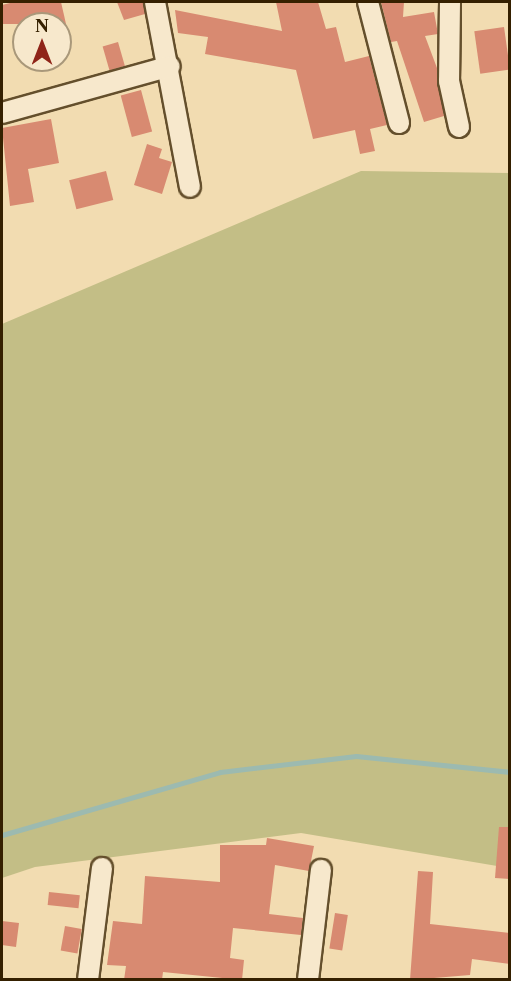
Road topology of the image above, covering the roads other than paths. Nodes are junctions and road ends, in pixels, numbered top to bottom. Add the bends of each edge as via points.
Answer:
1 (155, 2) edge
2 (368, 2) edge
3 (450, 2) edge
4 (170, 66) junction
5 (2, 112) edge
6 (399, 123) dead end
7 (459, 127) dead end
8 (190, 187) dead end
9 (102, 868) dead end
10 (321, 870) dead end
11 (88, 980) edge
12 (308, 980) edge

1 - 4 street
2 - 6 street
3 - 7 street via 449,81
4 - 5 street
4 - 8 street
9 - 11 street
10 - 12 street

